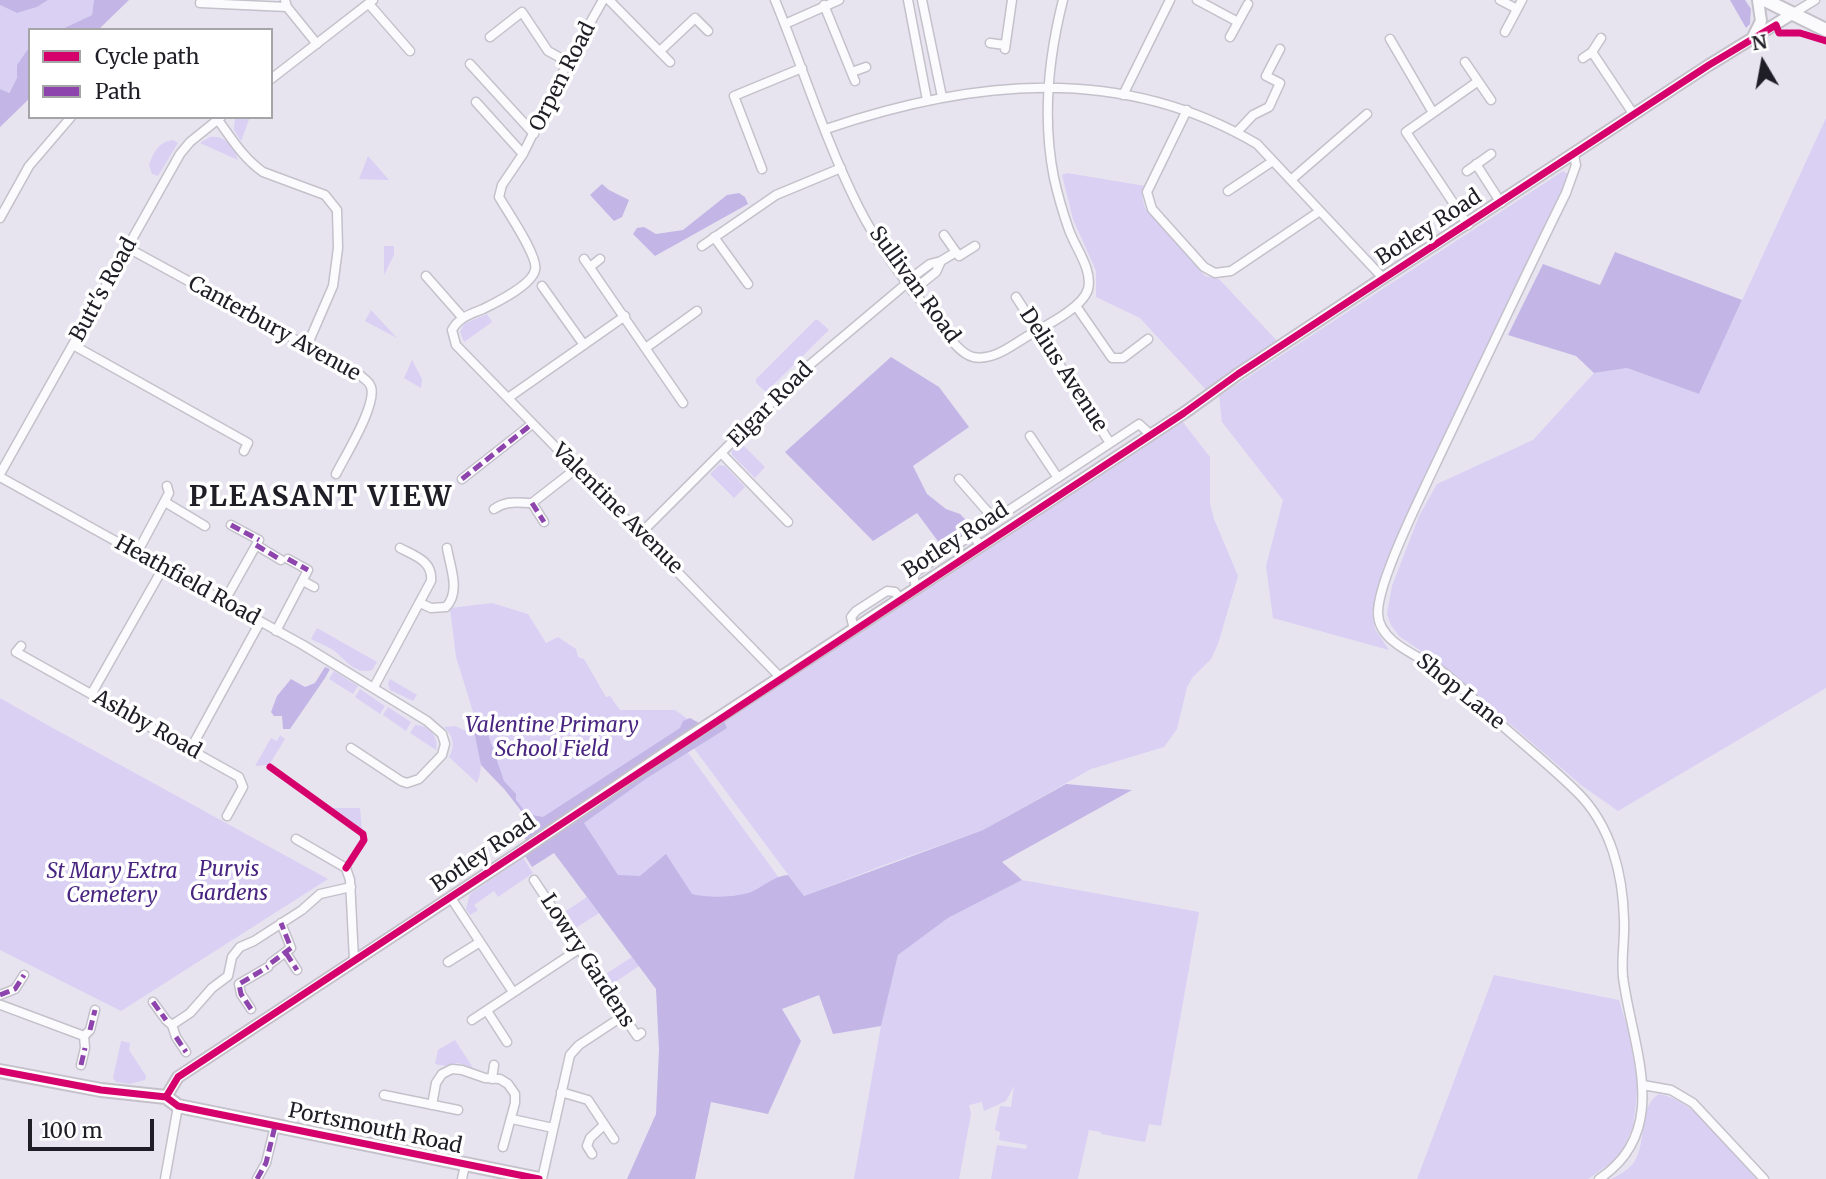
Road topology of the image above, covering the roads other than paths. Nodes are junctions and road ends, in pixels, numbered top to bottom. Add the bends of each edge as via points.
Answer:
1 (603, 0) edge
2 (609, 0) edge
3 (775, 0) edge
4 (839, 0) edge
5 (908, 0) edge
6 (922, 0) edge
7 (1012, 0) edge
8 (1063, 0) edge
9 (1170, 0) edge
10 (1197, 0) edge
11 (1500, 0) edge
12 (1522, 0) edge
13 (1758, 0) edge
14 (1765, 0) edge
15 (1815, 0) edge
16 (371, 2) edge
17 (200, 3) dead end
18 (286, 4) edge
19 (1248, 4) dead end
20 (824, 5) junction
21 (529, 6) dead end
22 (1517, 9) junction
23 (522, 12) junction
24 (1792, 14) junction
25 (1238, 22) junction
26 (785, 24) junction
27 (1826, 30) edge
28 (708, 31) dead end
29 (1505, 32) dead end
30 (489, 37) dead end
31 (1230, 37) dead end
32 (1752, 37) junction
33 (1601, 38) dead end
34 (1390, 39) dead end
35 (989, 43) dead end
36 (317, 44) junction
37 (1280, 49) dead end
38 (410, 51) dead end
39 (660, 51) junction
40 (1592, 52) junction
41 (1583, 58) dead end
42 (568, 62) junction
43 (670, 62) dead end
44 (1465, 62) dead end
45 (475, 66) dead end
46 (866, 67) dead end
47 (802, 68) junction
48 (273, 77) edge
49 (1477, 82) junction
50 (1047, 86) junction
51 (1123, 95) junction
52 (942, 97) junction
53 (927, 100) junction
54 (1490, 100) dead end
55 (475, 102) dead end
56 (1187, 110) junction
57 (1432, 111) junction
58 (1367, 114) dead end
59 (1634, 115) junction
60 (69, 119) edge
61 (219, 119) edge
62 (221, 119) edge
63 (826, 129) junction
64 (1237, 132) junction
65 (534, 134) junction
66 (523, 154) junction
67 (1491, 154) dead end
68 (1574, 155) junction
69 (1273, 161) junction
70 (1476, 164) junction
71 (841, 168) junction
72 (762, 169) dead end
73 (1467, 171) dead end
74 (1292, 179) junction
75 (1228, 191) dead end
76 (1501, 203) junction
77 (1320, 211) junction
78 (0, 218) edge
79 (1468, 225) junction
80 (944, 235) dead end
81 (714, 237) junction
82 (702, 246) dead end
83 (975, 246) dead end
84 (128, 248) junction
85 (956, 252) junction
86 (584, 259) dead end
87 (600, 259) dead end
88 (590, 267) junction
89 (739, 272) junction
90 (426, 276) dead end
91 (1383, 278) junction
92 (729, 279) dead end
93 (748, 284) dead end
94 (908, 285) junction
95 (542, 286) dead end
96 (1016, 297) dead end
97 (1076, 306) junction
98 (678, 310) dead end
99 (697, 311) dead end
100 (625, 316) junction
101 (463, 318) junction
102 (685, 320) junction
103 (1038, 330) junction
104 (1148, 339) dead end
105 (73, 345) junction
106 (584, 345) junction
107 (307, 346) junction
108 (647, 347) junction
109 (508, 398) junction
110 (684, 403) dead end
111 (533, 424) junction
112 (1151, 435) junction
113 (1030, 436) dead end
114 (248, 443) dead end
115 (1110, 443) junction
116 (722, 454) junction
117 (1085, 460) junction
118 (577, 468) junction
119 (1094, 472) junction
120 (336, 474) dead end
121 (0, 475) edge
122 (1058, 478) junction
123 (462, 479) dead end
124 (959, 479) dead end
125 (167, 486) dead end
126 (164, 502) junction
127 (532, 503) junction
128 (494, 509) dead end
129 (994, 519) junction
130 (544, 522) dead end
131 (788, 523) dead end
132 (231, 524) dead end
133 (205, 526) dead end
134 (641, 533) junction
135 (973, 534) junction
136 (257, 543) junction
137 (980, 546) junction
138 (400, 548) dead end
139 (447, 548) dead end
140 (137, 553) junction
141 (163, 568) junction
142 (303, 581) junction
143 (314, 587) dead end
144 (916, 587) junction
145 (225, 602) junction
146 (420, 603) junction
147 (260, 622) junction
148 (276, 631) junction
149 (16, 652) dead end
150 (781, 678) junction
151 (374, 687) junction
152 (92, 693) junction
153 (351, 748) dead end
154 (190, 750) junction
155 (227, 816) dead end
156 (296, 839) dead end
157 (534, 880) dead end
158 (351, 887) junction
159 (451, 898) junction
160 (281, 923) junction
161 (480, 942) junction
162 (579, 949) junction
163 (286, 953) junction
164 (354, 961) junction
165 (448, 962) dead end
166 (297, 970) dead end
167 (24, 975) dead end
168 (228, 976) junction
169 (239, 984) junction
170 (513, 992) junction
171 (0, 1000) edge
172 (153, 1002) dead end
173 (251, 1009) dead end
174 (95, 1010) dead end
175 (487, 1011) junction
176 (623, 1016) junction
177 (472, 1020) dead end
178 (169, 1023) junction
179 (87, 1033) junction
180 (641, 1033) dead end
181 (507, 1042) dead end
182 (186, 1052) dead end
183 (81, 1065) dead end
184 (494, 1065) dead end
185 (0, 1071) edge
186 (492, 1079) junction
187 (1643, 1085) junction
188 (561, 1092) junction
189 (384, 1096) dead end
190 (166, 1097) junction
191 (178, 1105) junction
192 (432, 1105) junction
193 (458, 1110) dead end
194 (512, 1119) junction
195 (604, 1125) junction
196 (275, 1126) junction
197 (553, 1128) junction
198 (614, 1139) dead end
199 (503, 1147) dead end
200 (592, 1154) dead end
201 (465, 1165) junction
202 (165, 1179) edge
203 (257, 1179) edge
204 (462, 1179) edge
205 (540, 1179) edge
206 (1599, 1179) edge
207 (1764, 1179) edge

1 - 42 street, Orpen Road
2 - 39 street
3 - 26 street, Sullivan Road
4 - 20 street
5 - 53 street
6 - 52 street
7 - 35 street via 1005,47
8 - 50 street
9 - 51 street
10 - 25 street
11 - 22 street
12 - 22 street
13 - 32 main road via 1761,21
14 - 24 main road
15 - 24 street, Botley Road
16 - 36 street
16 - 38 street
17 - 18 street
18 - 36 street
19 - 25 street
20 - 26 street
20 - 46 street via 853,77
21 - 23 street
22 - 29 street
23 - 30 street
23 - 42 street via 548,51
24 - 27 main road
24 - 32 main road, Botley Road
25 - 31 street
26 - 47 street, Sullivan Road
28 - 39 street via 695,18
32 - 59 main road, Botley Road
33 - 40 street
34 - 57 street
36 - 48 street
37 - 64 street via 1266,76 1280,83 1269,107 1253,115
39 - 43 street
40 - 41 street
40 - 59 street
42 - 65 street, Orpen Road
44 - 49 street
45 - 65 street
47 - 63 street, Sullivan Road
47 - 72 street via 734,96
49 - 54 street
49 - 57 street
50 - 51 street
50 - 52 street
50 - 97 street via 1054,179 1089,280 1086,295
51 - 56 street
52 - 53 street
53 - 63 street
55 - 66 street, Orpen Road
56 - 64 street
56 - 77 street via 1147,192 1152,209 1204,267 1215,273 1231,271
57 - 79 street via 1406,132
58 - 74 street
59 - 68 main road, Botley Road
60 - 78 street via 29,166
61 - 84 street, Butt's Road via 180,154
62 - 107 street via 254,166 325,195 337,210 333,286
63 - 71 street, Sullivan Road
64 - 69 street
65 - 66 street, Orpen Road
66 - 101 street, Orpen Road via 502,184 499,197 534,258 535,273 508,295
67 - 70 street
68 - 76 main road, Botley Road
68 - 187 street, Shop Lane via 1576,164 1566,193 1412,515 1385,581 1378,613 1390,638 1441,671 1600,818 1622,891 1623,977
69 - 74 street
69 - 75 street
70 - 73 street
70 - 76 street
71 - 81 street via 776,195
71 - 94 street, Sullivan Road via 873,233
74 - 77 street
76 - 79 main road, Botley Road
77 - 91 street
79 - 91 main road, Botley Road
80 - 85 street
81 - 82 street
81 - 89 street
83 - 85 street, Elgar Road via 959,256
84 - 105 street, Butt's Road
84 - 107 street, Canterbury Avenue
85 - 94 street, Elgar Road via 930,264
86 - 88 street
87 - 88 street
88 - 100 street
89 - 92 street
89 - 93 street
90 - 101 street
91 - 112 main road, Botley Road
94 - 103 street, Sullivan Road via 970,356 996,355
94 - 116 street, Elgar Road via 806,368
95 - 106 street
96 - 103 street, Delius Avenue
97 - 103 street, Sullivan Road
97 - 104 street via 1112,358 1123,358
98 - 102 street
99 - 102 street
100 - 106 street
100 - 108 street
101 - 109 street, Valentine Avenue via 452,330 453,340
102 - 108 street
103 - 115 street, Delius Avenue
105 - 114 street
105 - 121 street, Butt's Road
106 - 109 street
107 - 120 street, Canterbury Avenue via 360,375 372,388 371,402
108 - 110 street
109 - 111 street, Valentine Avenue
111 - 118 street, Valentine Avenue
111 - 123 street
112 - 115 street via 1139,424
112 - 119 main road, Botley Road
113 - 122 street
115 - 117 street
116 - 131 street
116 - 134 street, Elgar Road
117 - 119 street
117 - 122 street
118 - 127 street
118 - 134 street, Valentine Avenue
119 - 137 main road, Botley Road
121 - 140 street, Heathfield Road
122 - 129 street
124 - 129 street
125 - 126 street
126 - 133 street
126 - 140 street
127 - 128 street via 509,501
127 - 130 street
129 - 135 street
132 - 136 street
134 - 150 street, Valentine Avenue
135 - 137 street
135 - 144 street via 912,575
136 - 142 street via 308,570
136 - 145 street
137 - 144 main road, Botley Road
138 - 146 street via 424,560 430,569 431,581
139 - 146 street via 453,598 438,609
140 - 141 street, Heathfield Road
141 - 145 street, Heathfield Road
141 - 152 street
142 - 143 street
142 - 148 street
144 - 150 main road, Botley Road
145 - 147 street, Heathfield Road
146 - 151 street
147 - 148 street, Heathfield Road
147 - 154 street
148 - 151 street, Heathfield Road
149 - 152 street, Ashby Road
150 - 159 main road, Botley Road
151 - 153 street, Heathfield Road via 437,729 444,749 427,773 407,783
152 - 154 street, Ashby Road
154 - 155 street, Ashby Road via 242,781 241,793
156 - 158 street via 346,868
157 - 162 street, Lowry Gardens
158 - 160 street via 320,894
158 - 164 street
159 - 161 street
159 - 164 main road, Botley Road
160 - 163 street via 292,945
160 - 168 street via 236,951
161 - 165 street
161 - 170 street
162 - 170 street
162 - 176 street, Lowry Gardens
163 - 166 street
163 - 169 street
164 - 190 main road, Botley Road via 178,1077
167 - 171 street
168 - 169 street
168 - 178 street via 190,1013
169 - 173 street
170 - 175 street
171 - 179 street
172 - 178 street
174 - 179 street
175 - 177 street
175 - 181 street
176 - 180 street, Lowry Gardens via 637,1036
176 - 188 street via 570,1055
178 - 182 street
179 - 183 street
184 - 186 street
185 - 190 main road, Portsmouth Road
186 - 192 street via 453,1069 436,1083
186 - 194 street via 512,1088
187 - 206 street, Shop Lane via 1636,1136 1623,1161
187 - 207 street via 1671,1090 1693,1103
188 - 195 street via 588,1100
188 - 197 street
189 - 192 street
190 - 191 main road, Portsmouth Road
191 - 196 main road, Portsmouth Road
191 - 202 street
192 - 193 street
194 - 197 street
194 - 199 street
195 - 198 street
195 - 200 street via 590,1138 587,1146
196 - 201 main road, Portsmouth Road
196 - 203 street
197 - 205 street
201 - 204 street
201 - 205 main road, Portsmouth Road

